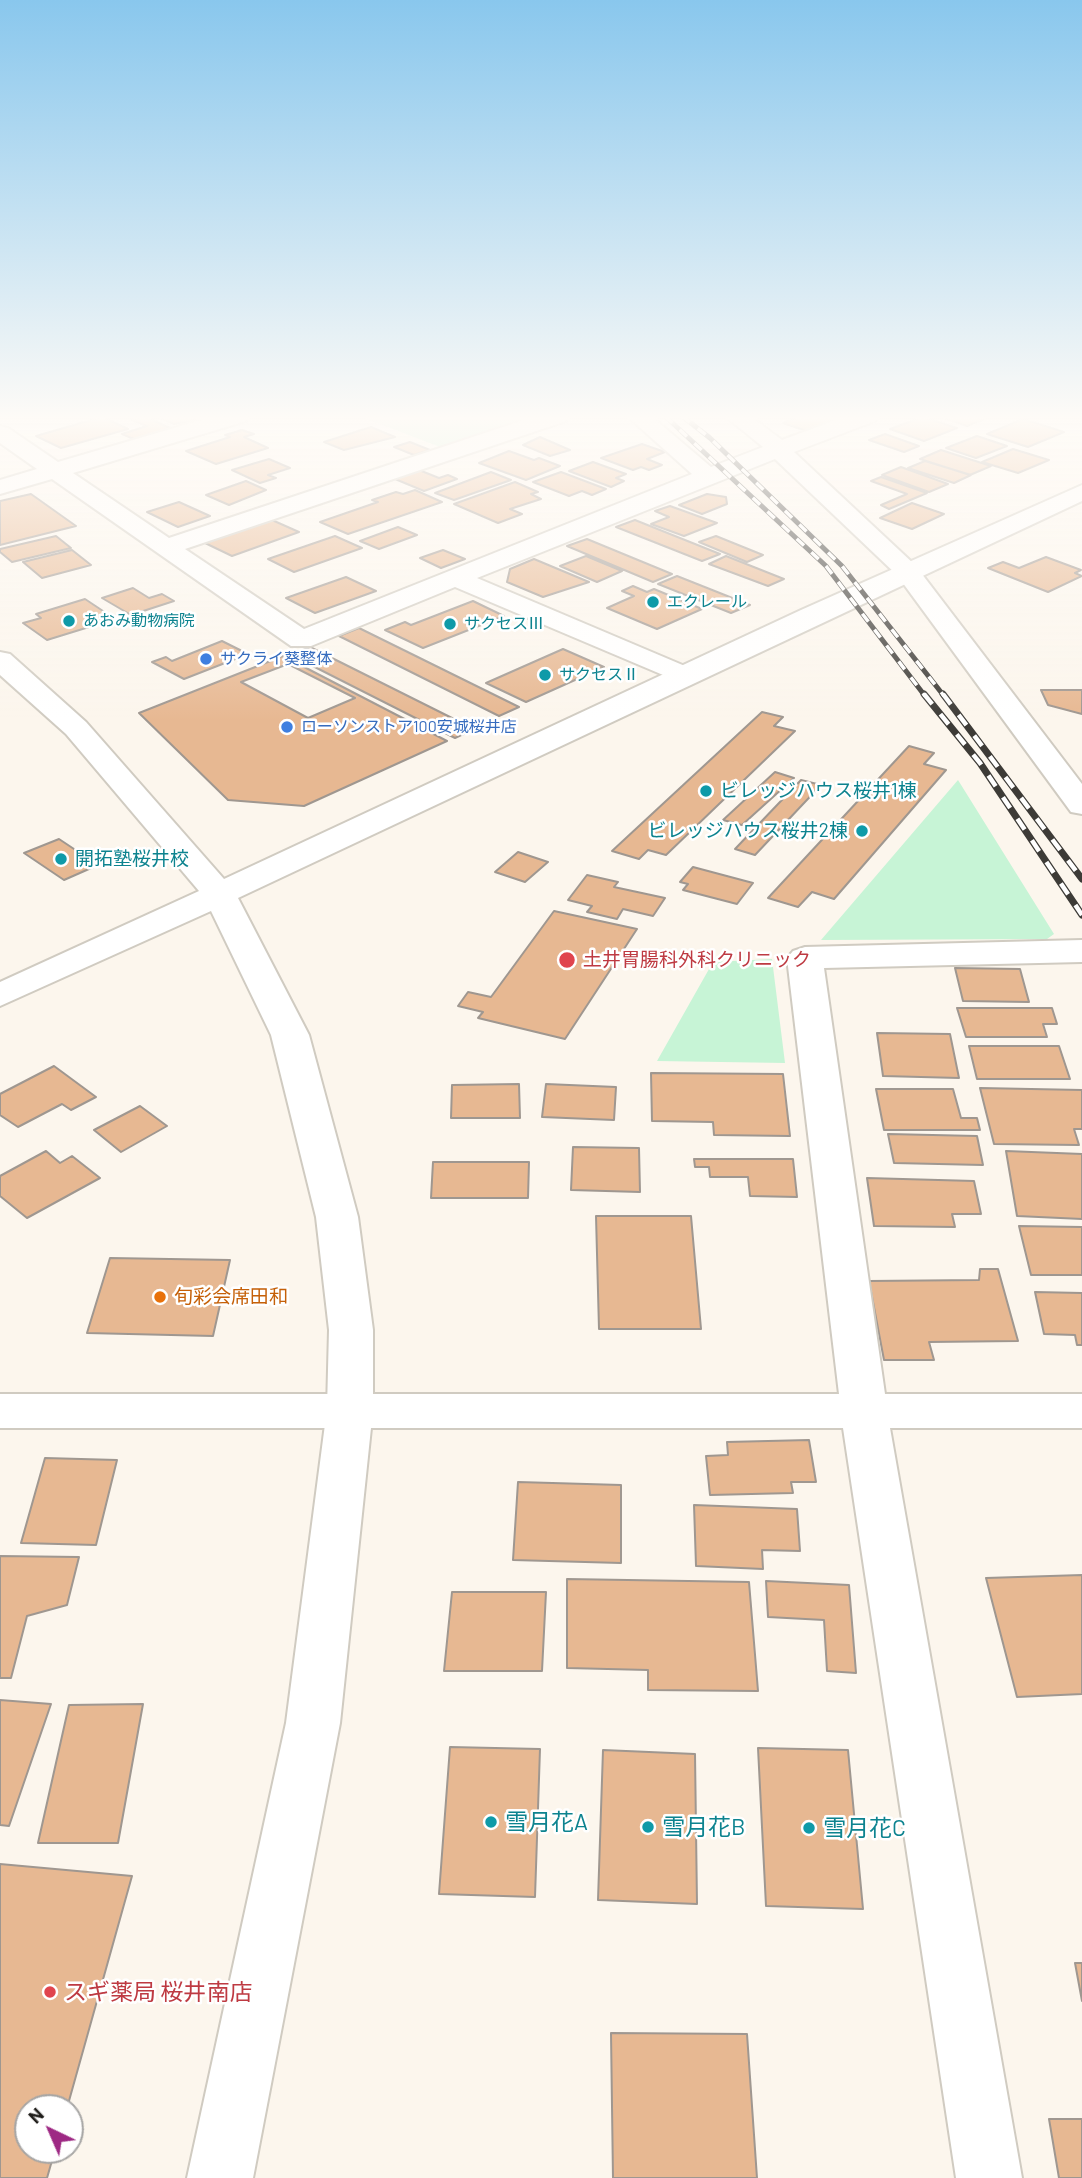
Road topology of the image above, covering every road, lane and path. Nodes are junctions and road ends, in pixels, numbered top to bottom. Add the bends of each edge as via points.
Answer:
1 (123, 518) edge
2 (254, 518) edge
3 (605, 518) edge
4 (850, 518) edge
5 (1024, 518) edge
6 (166, 547) junction
7 (906, 570) junction
8 (455, 578) junction
9 (0, 660) edge
10 (682, 675) junction
11 (1073, 779) edge
12 (1082, 805) edge
13 (220, 895) junction
14 (1082, 951) edge
15 (0, 995) edge
16 (350, 1409) junction
17 (0, 1411) edge
18 (864, 1411) junction
19 (1082, 1411) edge
20 (220, 2178) edge
21 (989, 2178) edge

1 - 6 street
2 - 6 street
3 - 8 street
4 - 7 street
5 - 7 street
6 - 8 street via 301,640
7 - 10 street
7 - 11 street
8 - 10 street
9 - 13 street via 76,728
10 - 13 street
11 - 12 street
13 - 15 street
13 - 16 street via 290,1035 312,1111 337,1217 351,1330
14 - 18 street via 805,958
16 - 17 street
16 - 18 street
16 - 20 street via 313,1723
18 - 19 street
18 - 21 street

